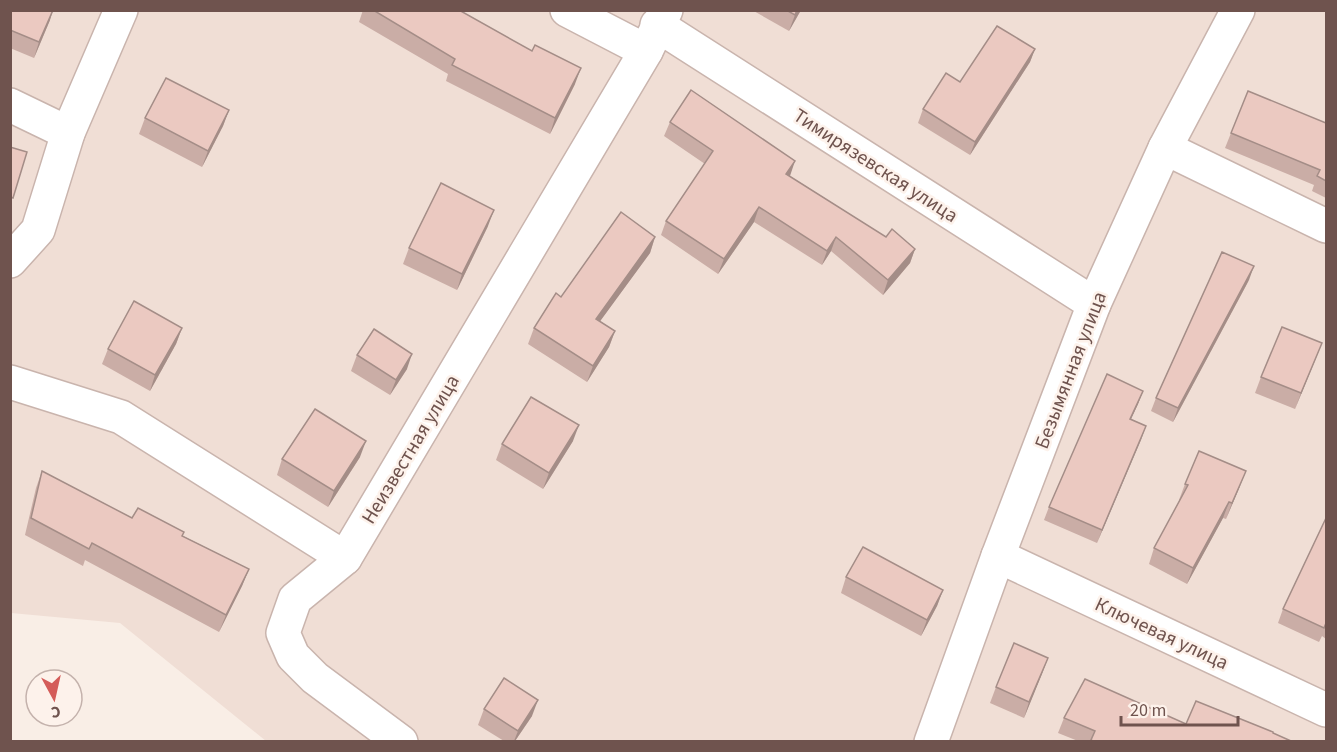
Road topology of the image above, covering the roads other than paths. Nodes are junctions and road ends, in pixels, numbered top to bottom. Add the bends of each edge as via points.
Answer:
1 (122, 10) edge
2 (567, 10) edge
3 (1238, 10) edge
4 (656, 29) edge
5 (10, 105) edge
6 (68, 132) junction
7 (1165, 148) junction
8 (1326, 226) edge
9 (10, 261) edge
10 (1094, 304) junction
11 (10, 382) edge
12 (998, 556) junction
13 (345, 558) junction
14 (1326, 710) edge
15 (401, 741) edge
16 (931, 741) edge

1 - 6 street
2 - 4 street, Тимирязевская улица
3 - 7 street, Безымянная улица
4 - 10 street, Тимирязевская улица
4 - 13 street, Неизвестная улица
5 - 6 street
6 - 9 street via 38,230
7 - 8 street
7 - 10 street, Безымянная улица
10 - 12 street, Безымянная улица
11 - 13 street via 121,417
12 - 14 street, Ключевая улица
12 - 16 street, Безымянная улица
13 - 15 street, Неизвестная улица via 295,599 284,633 293,656 315,678

